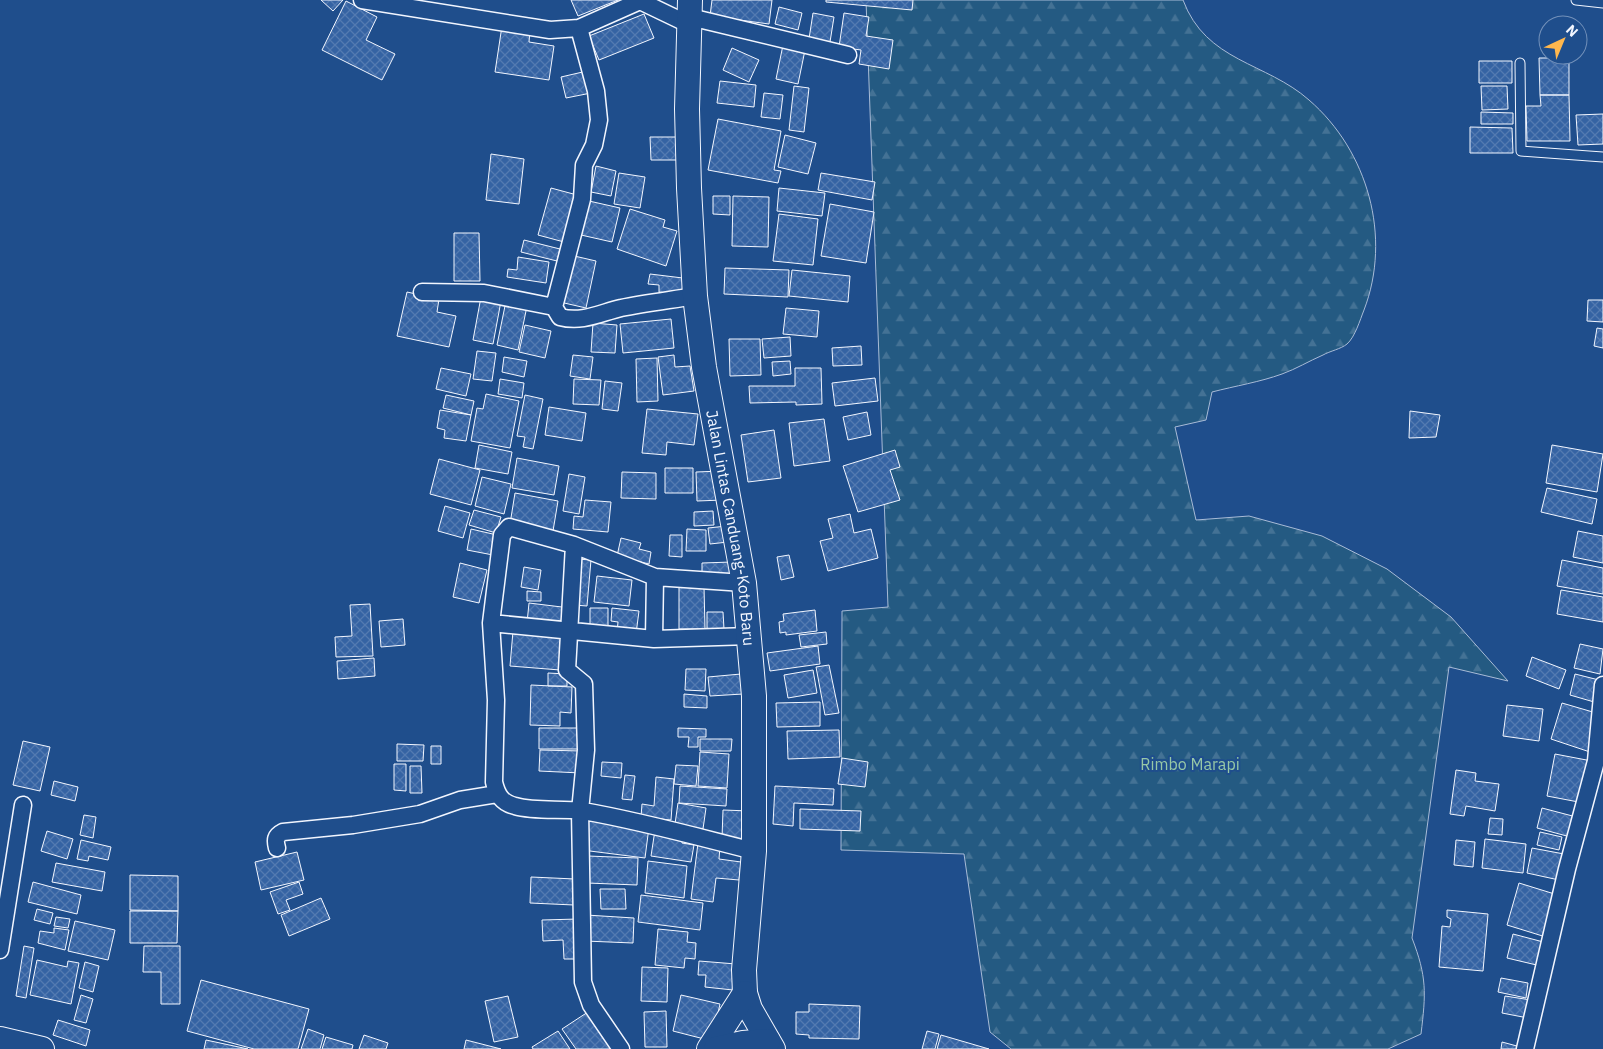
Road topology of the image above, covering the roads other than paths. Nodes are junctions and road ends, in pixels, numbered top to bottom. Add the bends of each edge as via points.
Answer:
1 (362, 0) edge
2 (1576, 0) edge
3 (1603, 3) edge
4 (689, 14) edge
5 (579, 28) junction
6 (848, 55) dead end
7 (1520, 63) dead end
8 (1603, 157) edge
9 (422, 292) dead end
10 (695, 296) junction
11 (554, 307) junction
12 (574, 546) junction
13 (655, 577) junction
14 (744, 583) junction
15 (491, 623) junction
16 (571, 630) junction
17 (750, 636) junction
18 (654, 639) junction
19 (1603, 685) edge
20 (496, 794) junction
21 (23, 805) dead end
22 (580, 811) junction
23 (277, 848) dead end
24 (754, 851) junction
25 (0, 950) edge
26 (745, 993) junction
27 (0, 1038) edge
28 (771, 1045) edge
29 (42, 1049) edge
30 (621, 1049) edge
31 (709, 1049) edge
32 (716, 1049) edge
33 (1525, 1049) edge

1 - 5 street via 550,30
2 - 3 lane
4 - 5 street via 640,1
4 - 6 street
4 - 10 main road, Jalan Lintas Canduang-Koto Baru via 689,188
5 - 11 street via 596,91 599,120 594,145 584,165 582,199
7 - 8 lane via 1521,151
9 - 11 street via 484,293
10 - 11 street via 620,308 582,320 560,317
10 - 14 main road, Jalan Lintas Canduang-Koto Baru via 704,368
12 - 13 street
12 - 15 street via 509,527 502,535
12 - 16 street
13 - 14 street
13 - 18 street
14 - 17 main road, Jalan Lintas Canduang-Koto Baru
15 - 16 street
15 - 20 street via 496,700
16 - 18 street
16 - 22 street via 567,670 584,684 586,750
17 - 18 street
17 - 24 main road, Jalan Lintas Canduang-Koto Baru via 754,706
19 - 33 street via 1596,761
20 - 22 street via 516,807
20 - 23 street via 460,800 420,814 283,832 275,841
21 - 25 street
22 - 24 street
22 - 30 street via 583,982 590,1005
24 - 26 main road, Jalan Lintas Canduang-Koto Baru
26 - 28 main road, Jalan Lintas Canduang-Koto Baru via 750,1009
26 - 31 main road
27 - 29 main road
28 - 32 main road via 743,1043

